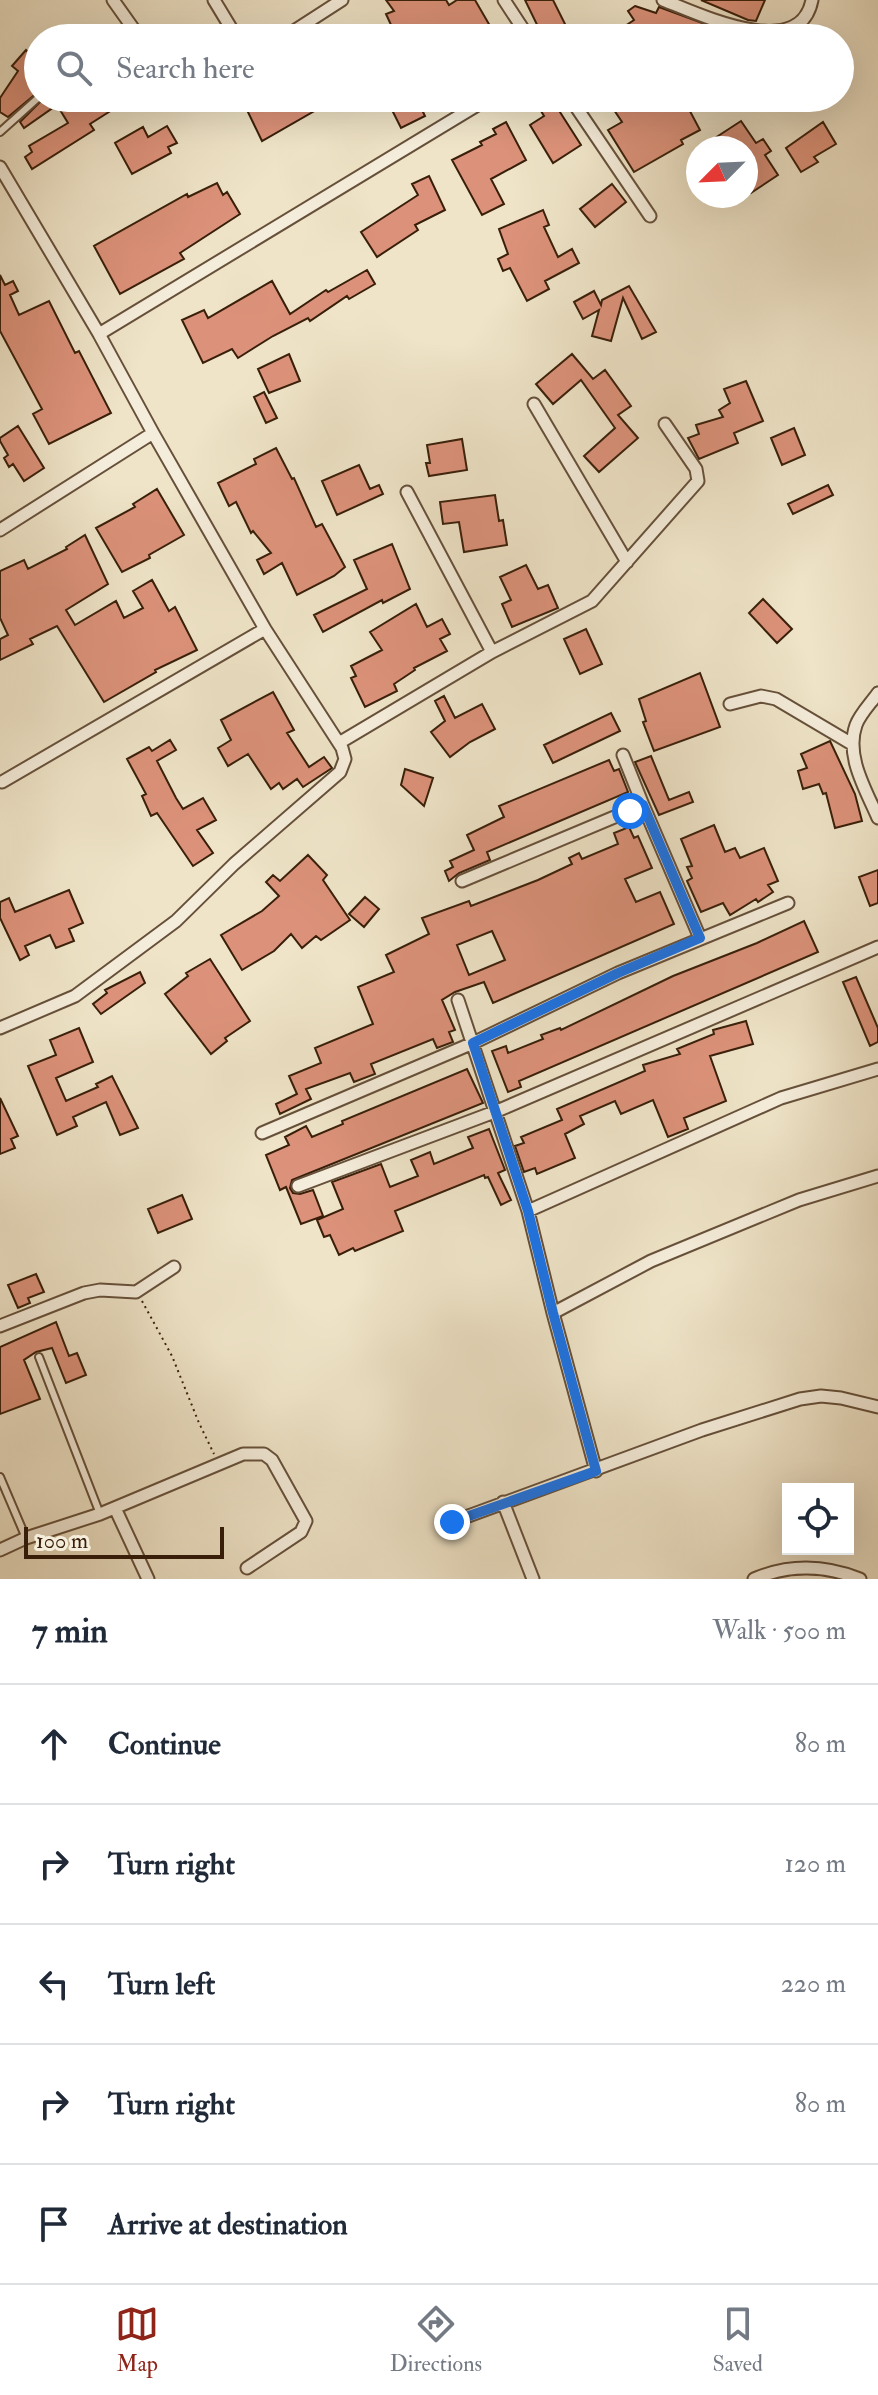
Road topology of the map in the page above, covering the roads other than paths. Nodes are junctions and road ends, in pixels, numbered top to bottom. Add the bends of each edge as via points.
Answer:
1 (113, 0) edge
2 (214, 0) edge
3 (342, 0) edge
4 (504, 0) edge
5 (663, 0) edge
6 (812, 0) edge
7 (130, 24) edge
8 (229, 24) edge
9 (305, 24) edge
10 (520, 24) edge
11 (726, 24) edge
12 (799, 24) edge
13 (24, 111) edge
14 (466, 112) edge
15 (579, 112) edge
16 (0, 132) edge
17 (0, 167) edge
18 (650, 216) dead end
19 (99, 334) junction
20 (534, 404) dead end
21 (665, 424) dead end
22 (153, 433) junction
23 (407, 492) dead end
24 (0, 530) edge
25 (627, 562) junction
26 (265, 629) junction
27 (492, 652) junction
28 (878, 693) edge
29 (730, 704) dead end
30 (339, 743) junction
31 (852, 744) junction
32 (623, 755) dead end
33 (2, 782) edge
34 (643, 805) junction
35 (878, 818) edge
36 (462, 881) dead end
37 (788, 903) dead end
38 (700, 938) junction
39 (878, 947) edge
40 (458, 1000) dead end
41 (0, 1028) edge
42 (473, 1043) junction
43 (878, 1069) edge
44 (497, 1111) junction
45 (262, 1133) dead end
46 (878, 1176) edge
47 (298, 1186) dead end
48 (528, 1211) junction
49 (174, 1267) dead end
50 (553, 1313) junction
51 (0, 1326) edge
52 (39, 1357) dead end
53 (878, 1407) edge
54 (596, 1471) junction
55 (0, 1477) edge
56 (503, 1502) junction
57 (115, 1508) junction
58 (100, 1514) junction
59 (452, 1522) dead end
60 (26, 1538) junction
61 (0, 1550) edge
62 (247, 1568) dead end
63 (148, 1579) edge
64 (533, 1579) edge
65 (754, 1579) edge
66 (860, 1579) edge

1 - 7 street
2 - 8 street
3 - 9 street
4 - 10 street
5 - 11 street
6 - 12 street via 809,15
13 - 16 lane
14 - 19 street
15 - 18 street
17 - 19 street
19 - 22 street
20 - 25 street
21 - 25 street via 696,469 698,481
22 - 24 street
22 - 26 street
23 - 27 street
25 - 27 street via 592,601
26 - 30 street
26 - 33 street
27 - 30 street
28 - 31 street via 857,722
29 - 31 street via 761,696 776,699
30 - 41 street via 345,759 340,772 176,921 75,996
31 - 35 street
32 - 34 street
34 - 36 street
34 - 38 street
37 - 38 street
38 - 42 street
39 - 44 street
40 - 42 street
42 - 44 street
42 - 45 street
43 - 48 street via 781,1098
44 - 47 street
44 - 48 street
46 - 50 street via 799,1200 651,1261
48 - 50 street
49 - 51 street via 136,1292 84,1293
50 - 54 street
52 - 58 lane
53 - 54 street via 841,1398 800,1399
54 - 56 street
55 - 60 lane
56 - 59 street
56 - 64 street
57 - 58 street
57 - 62 street via 219,1462 264,1454 306,1521 301,1532
57 - 63 street
58 - 60 street
60 - 61 street
65 - 66 street via 809,1566

